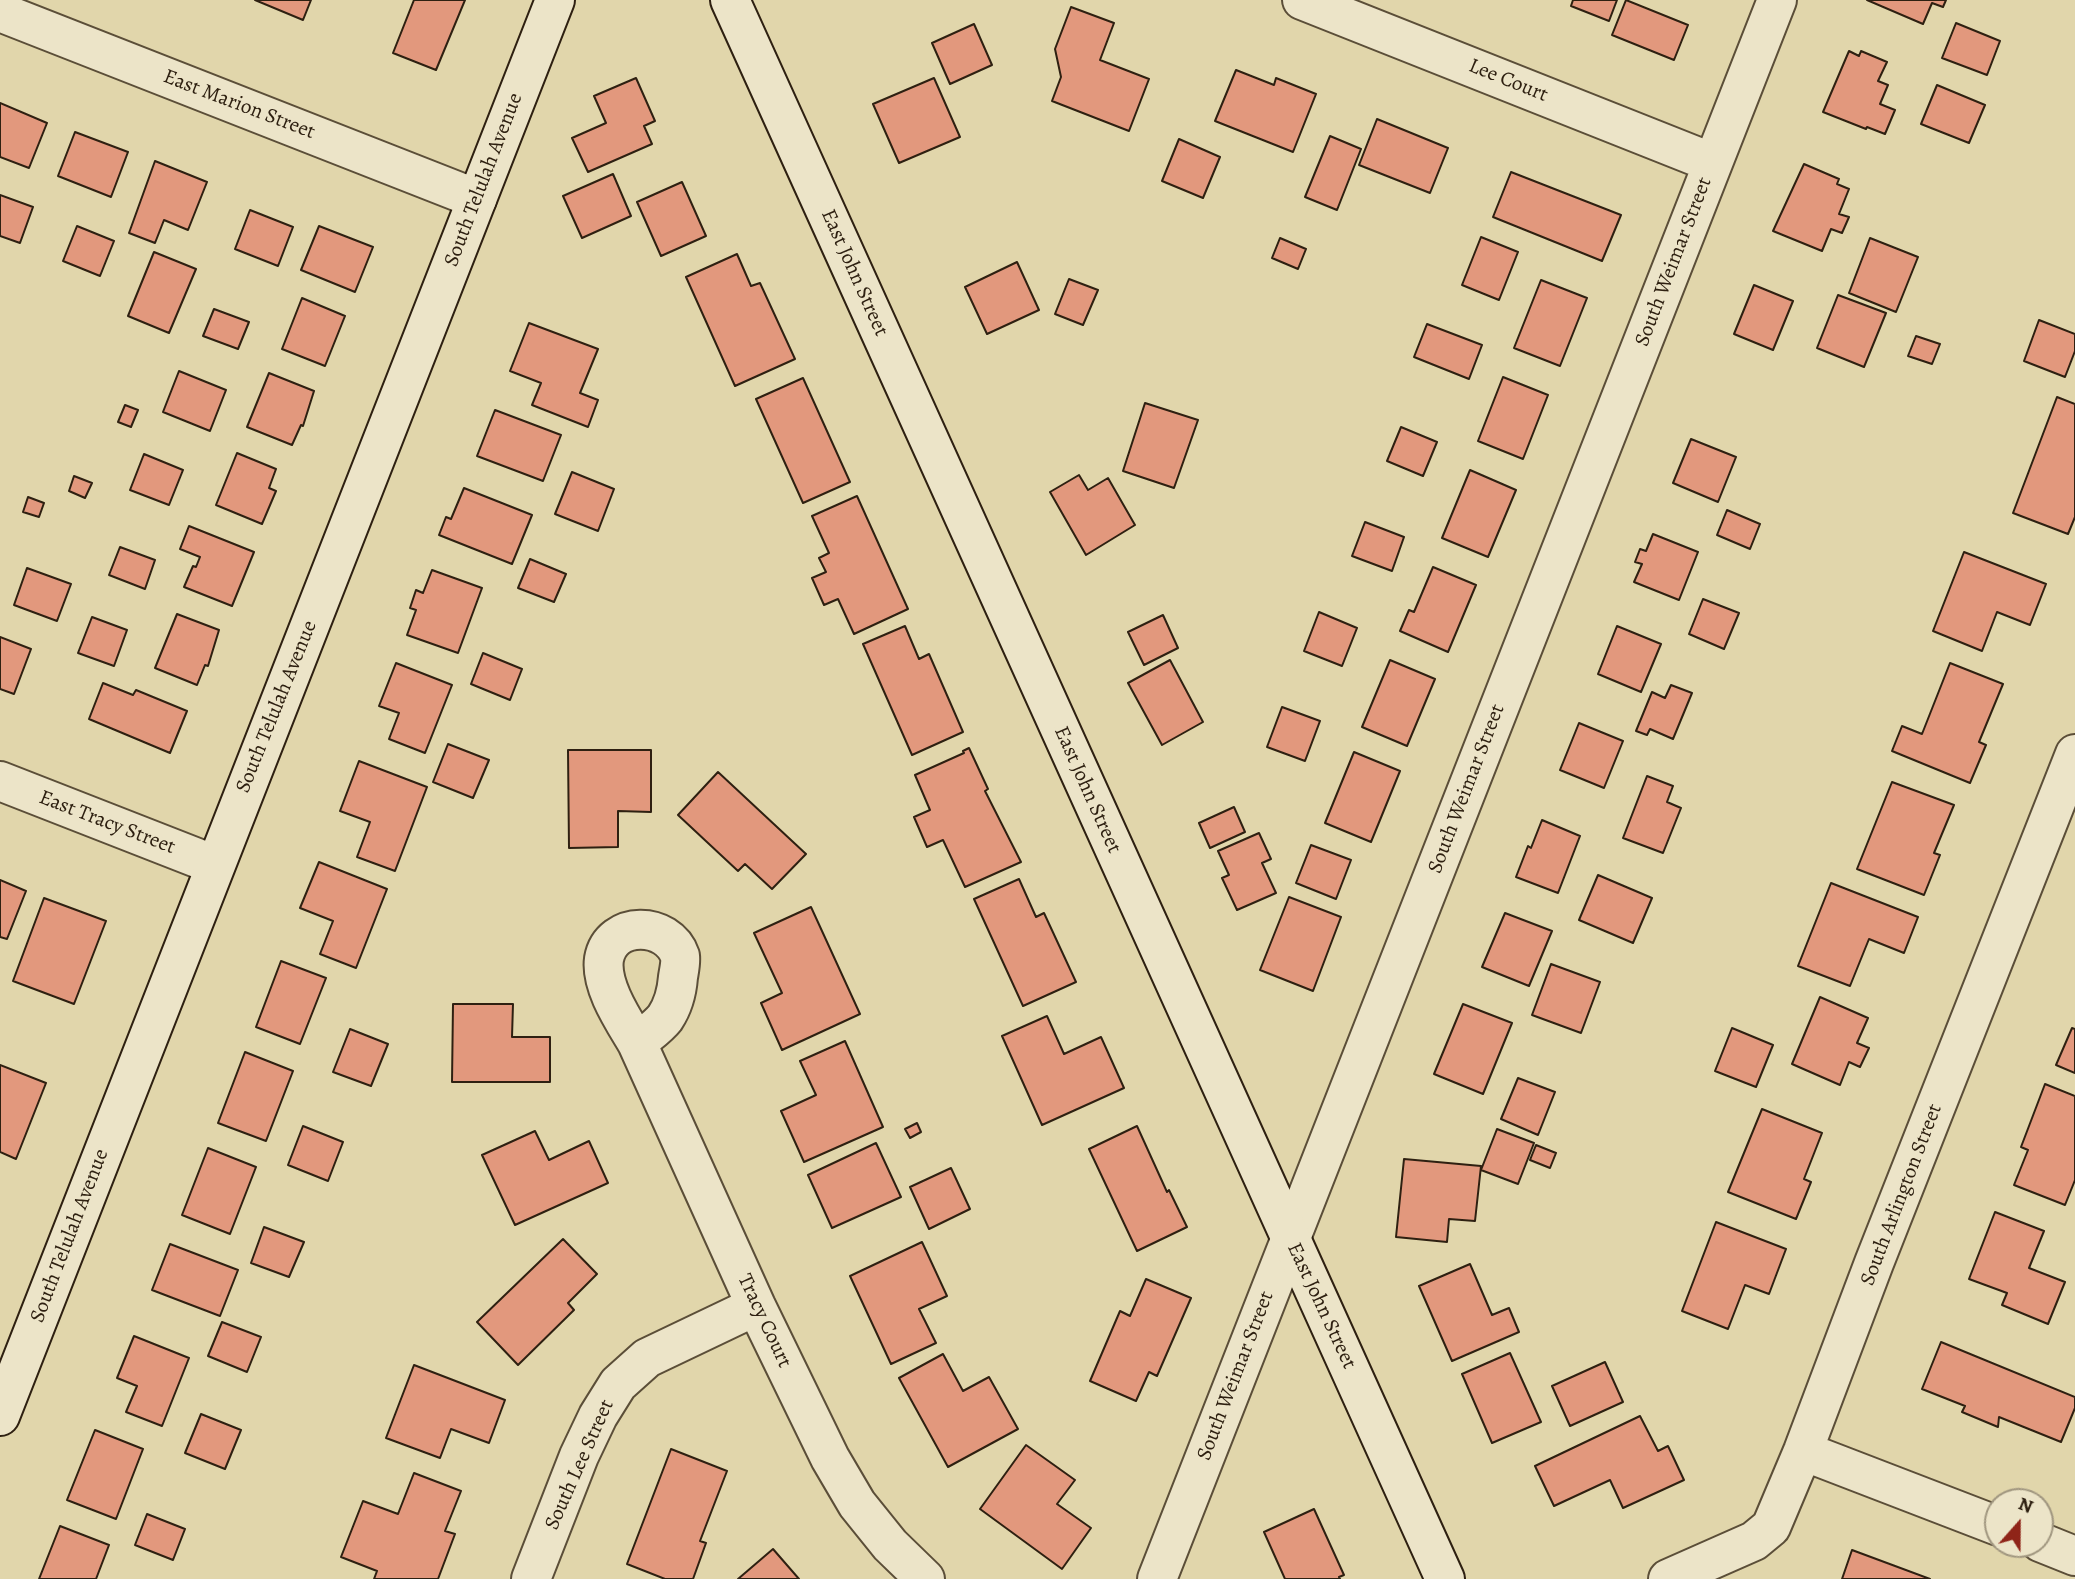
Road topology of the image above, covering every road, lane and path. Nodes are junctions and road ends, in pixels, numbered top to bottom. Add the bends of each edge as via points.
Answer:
1 (555, 0) edge
2 (730, 0) edge
3 (1303, 0) edge
4 (1777, 0) edge
5 (0, 12) edge
6 (1713, 163) junction
7 (477, 198) junction
8 (2075, 754) edge
9 (0, 781) edge
10 (215, 865) junction
11 (637, 1043) dead end
12 (1290, 1239) junction
13 (756, 1306) junction
14 (0, 1416) edge
15 (1804, 1451) junction
16 (1984, 1521) edge
17 (2054, 1548) edge
18 (2075, 1556) edge
19 (531, 1579) edge
20 (925, 1579) edge
21 (1157, 1579) edge
22 (1445, 1579) edge
23 (1668, 1579) edge

1 - 7 street, South Telulah Avenue
2 - 12 street, East John Street
3 - 6 street, Lee Court
4 - 6 street, South Weimar Street
5 - 7 street, East Marion Street
6 - 12 street, South Weimar Street
7 - 10 street, South Telulah Avenue
8 - 15 street, South Arlington Street
9 - 10 street, East Tracy Street
10 - 14 street, South Telulah Avenue
11 - 13 street, Tracy Court
12 - 21 street, South Weimar Street
12 - 22 street, East John Street
13 - 19 street, South Lee Street via 647,1358 618,1384 579,1456
13 - 20 street, Tracy Court via 830,1458 858,1504
15 - 16 street
15 - 23 street, South Arlington Street via 1771,1527 1754,1541
17 - 18 street

